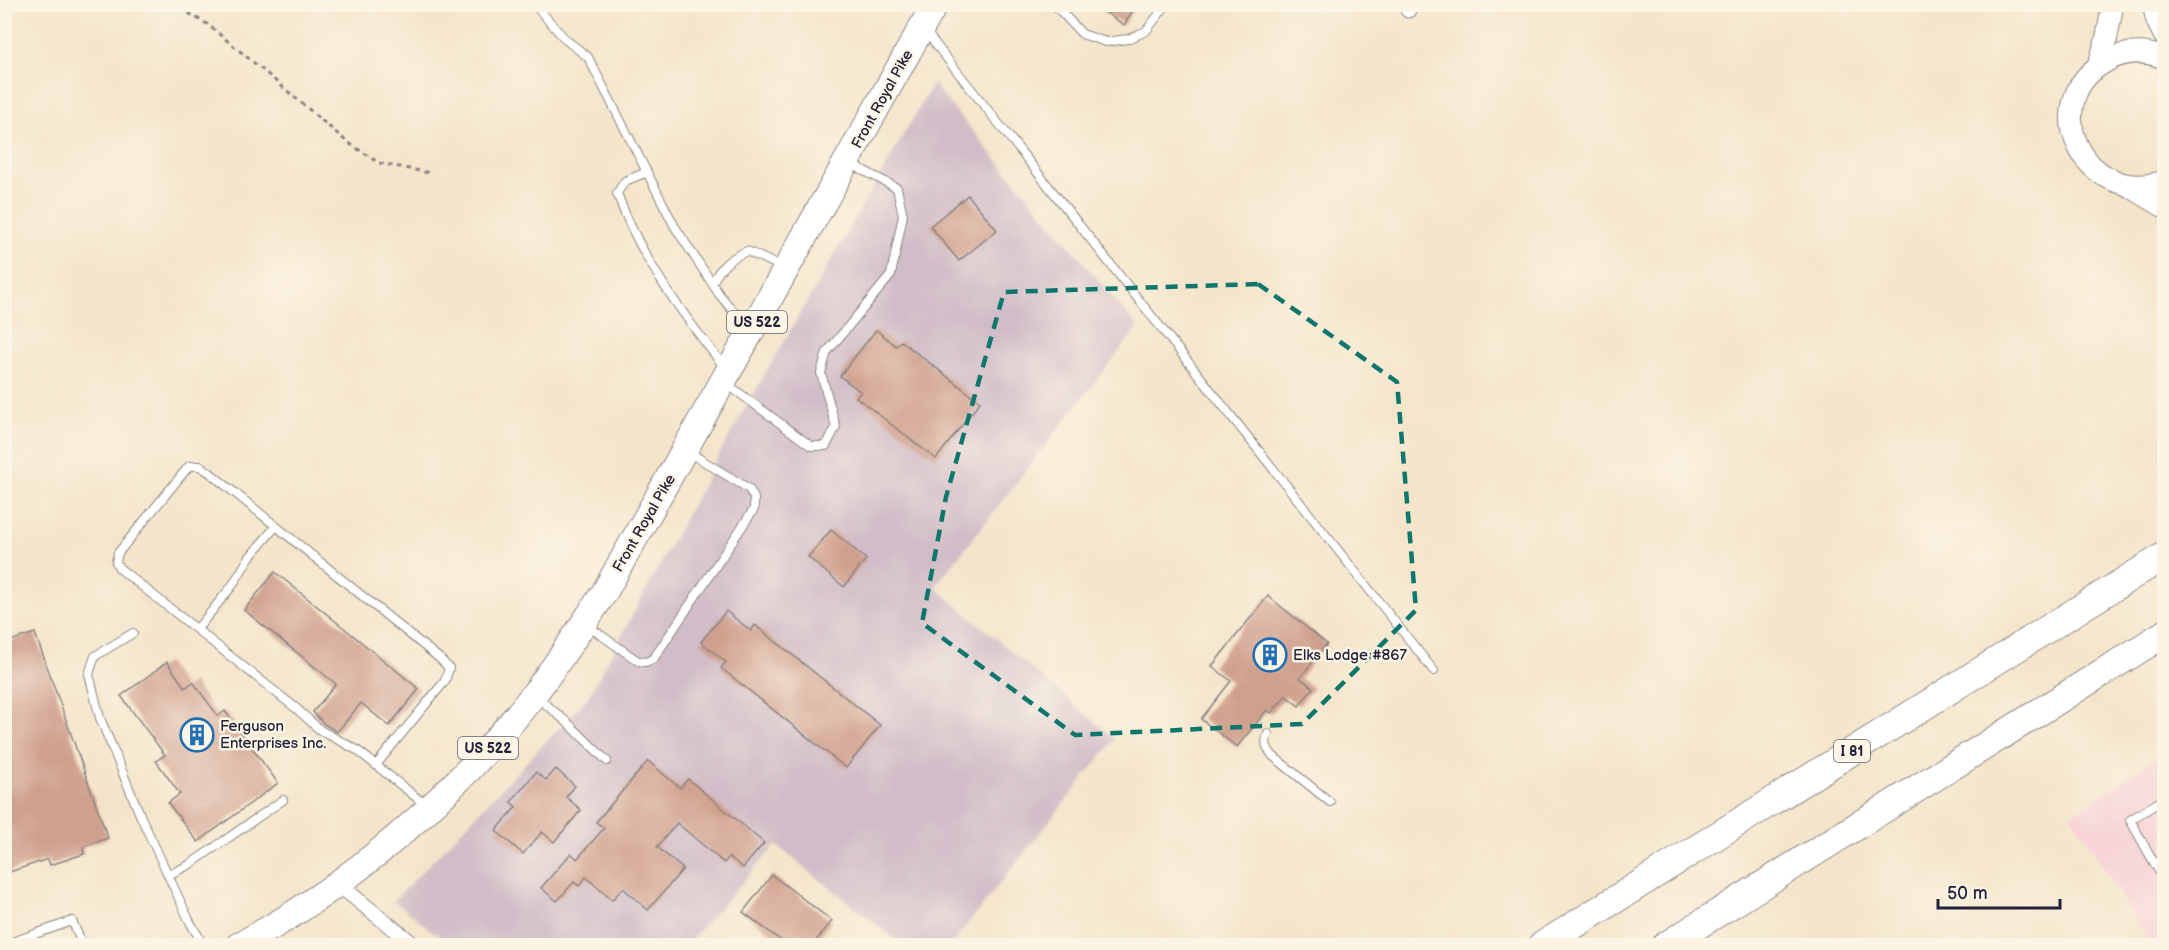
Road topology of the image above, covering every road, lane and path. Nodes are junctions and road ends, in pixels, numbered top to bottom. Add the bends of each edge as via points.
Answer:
1 (174, 4) edge
2 (534, 4) edge
3 (935, 4) edge
4 (1054, 4) edge
5 (1167, 4) edge
6 (2113, 4) edge
7 (2154, 4) edge
8 (922, 27) junction
9 (2164, 34) edge
10 (2164, 58) edge
11 (2098, 66) junction
12 (846, 162) junction
13 (647, 172) junction
14 (430, 173) dead end
15 (2164, 181) edge
16 (2129, 186) junction
17 (2164, 207) edge
18 (786, 269) junction
19 (712, 283) junction
20 (751, 332) junction
21 (726, 377) junction
22 (685, 450) junction
23 (276, 526) junction
24 (2164, 556) edge
25 (584, 623) junction
26 (197, 629) junction
27 (133, 633) dead end
28 (2164, 634) edge
29 (1434, 671) dead end
30 (534, 694) junction
31 (1268, 734) dead end
32 (607, 761) dead end
33 (376, 765) junction
34 (2164, 799) edge
35 (283, 800) dead end
36 (1330, 802) dead end
37 (428, 807) junction
38 (168, 875) junction
39 (2164, 880) edge
40 (338, 884) junction
41 (4, 945) edge
42 (83, 945) edge
43 (204, 945) edge
44 (238, 945) edge
45 (415, 945) edge
46 (1541, 945) edge
47 (1665, 945) edge

1 - 14 path via 207,24 346,141 379,163
2 - 13 lane via 566,40 588,57
3 - 8 highway, Front Royal Pike / US 522
4 - 5 lane via 1082,34 1106,42 1146,32
6 - 11 main road
7 - 9 main road
8 - 12 highway, Front Royal Pike / US 522
8 - 29 lane
10 - 11 main road via 2132,52
11 - 16 main road via 2083,82 2074,102 2072,125 2077,146 2090,165 2107,179
12 - 18 highway, Front Royal Pike / US 522
12 - 21 lane via 897,188 903,215 891,275 827,352 821,373 836,427 826,446 811,446
13 - 19 lane via 675,227
13 - 21 lane via 625,181 617,193 628,225
15 - 16 main road
16 - 17 main road
18 - 19 lane via 747,251 720,268
18 - 20 highway, Front Royal Pike / US 522
19 - 20 lane
20 - 21 highway, Front Royal Pike / US 522
21 - 22 highway, Front Royal Pike / US 522
22 - 25 highway, Front Royal Pike / US 522
22 - 25 lane via 748,489 754,498 754,509 654,658 638,661
23 - 26 lane
23 - 26 lane via 201,465 192,465 183,470 118,553 119,568
23 - 33 lane via 449,668 445,681
24 - 46 highway, I 81
25 - 30 highway, Front Royal Pike / US 522
26 - 33 lane via 320,730
27 - 38 lane via 95,656 89,674 100,718
28 - 47 highway
30 - 32 lane
30 - 37 highway, Front Royal Pike / US 522
31 - 36 lane via 1266,744 1270,752
33 - 37 lane
34 - 39 lane via 2130,820
35 - 38 lane via 189,865
37 - 40 highway, Front Royal Pike / US 522
38 - 43 lane
40 - 44 highway, Front Royal Pike / US 522
40 - 45 street
41 - 42 lane via 72,921

